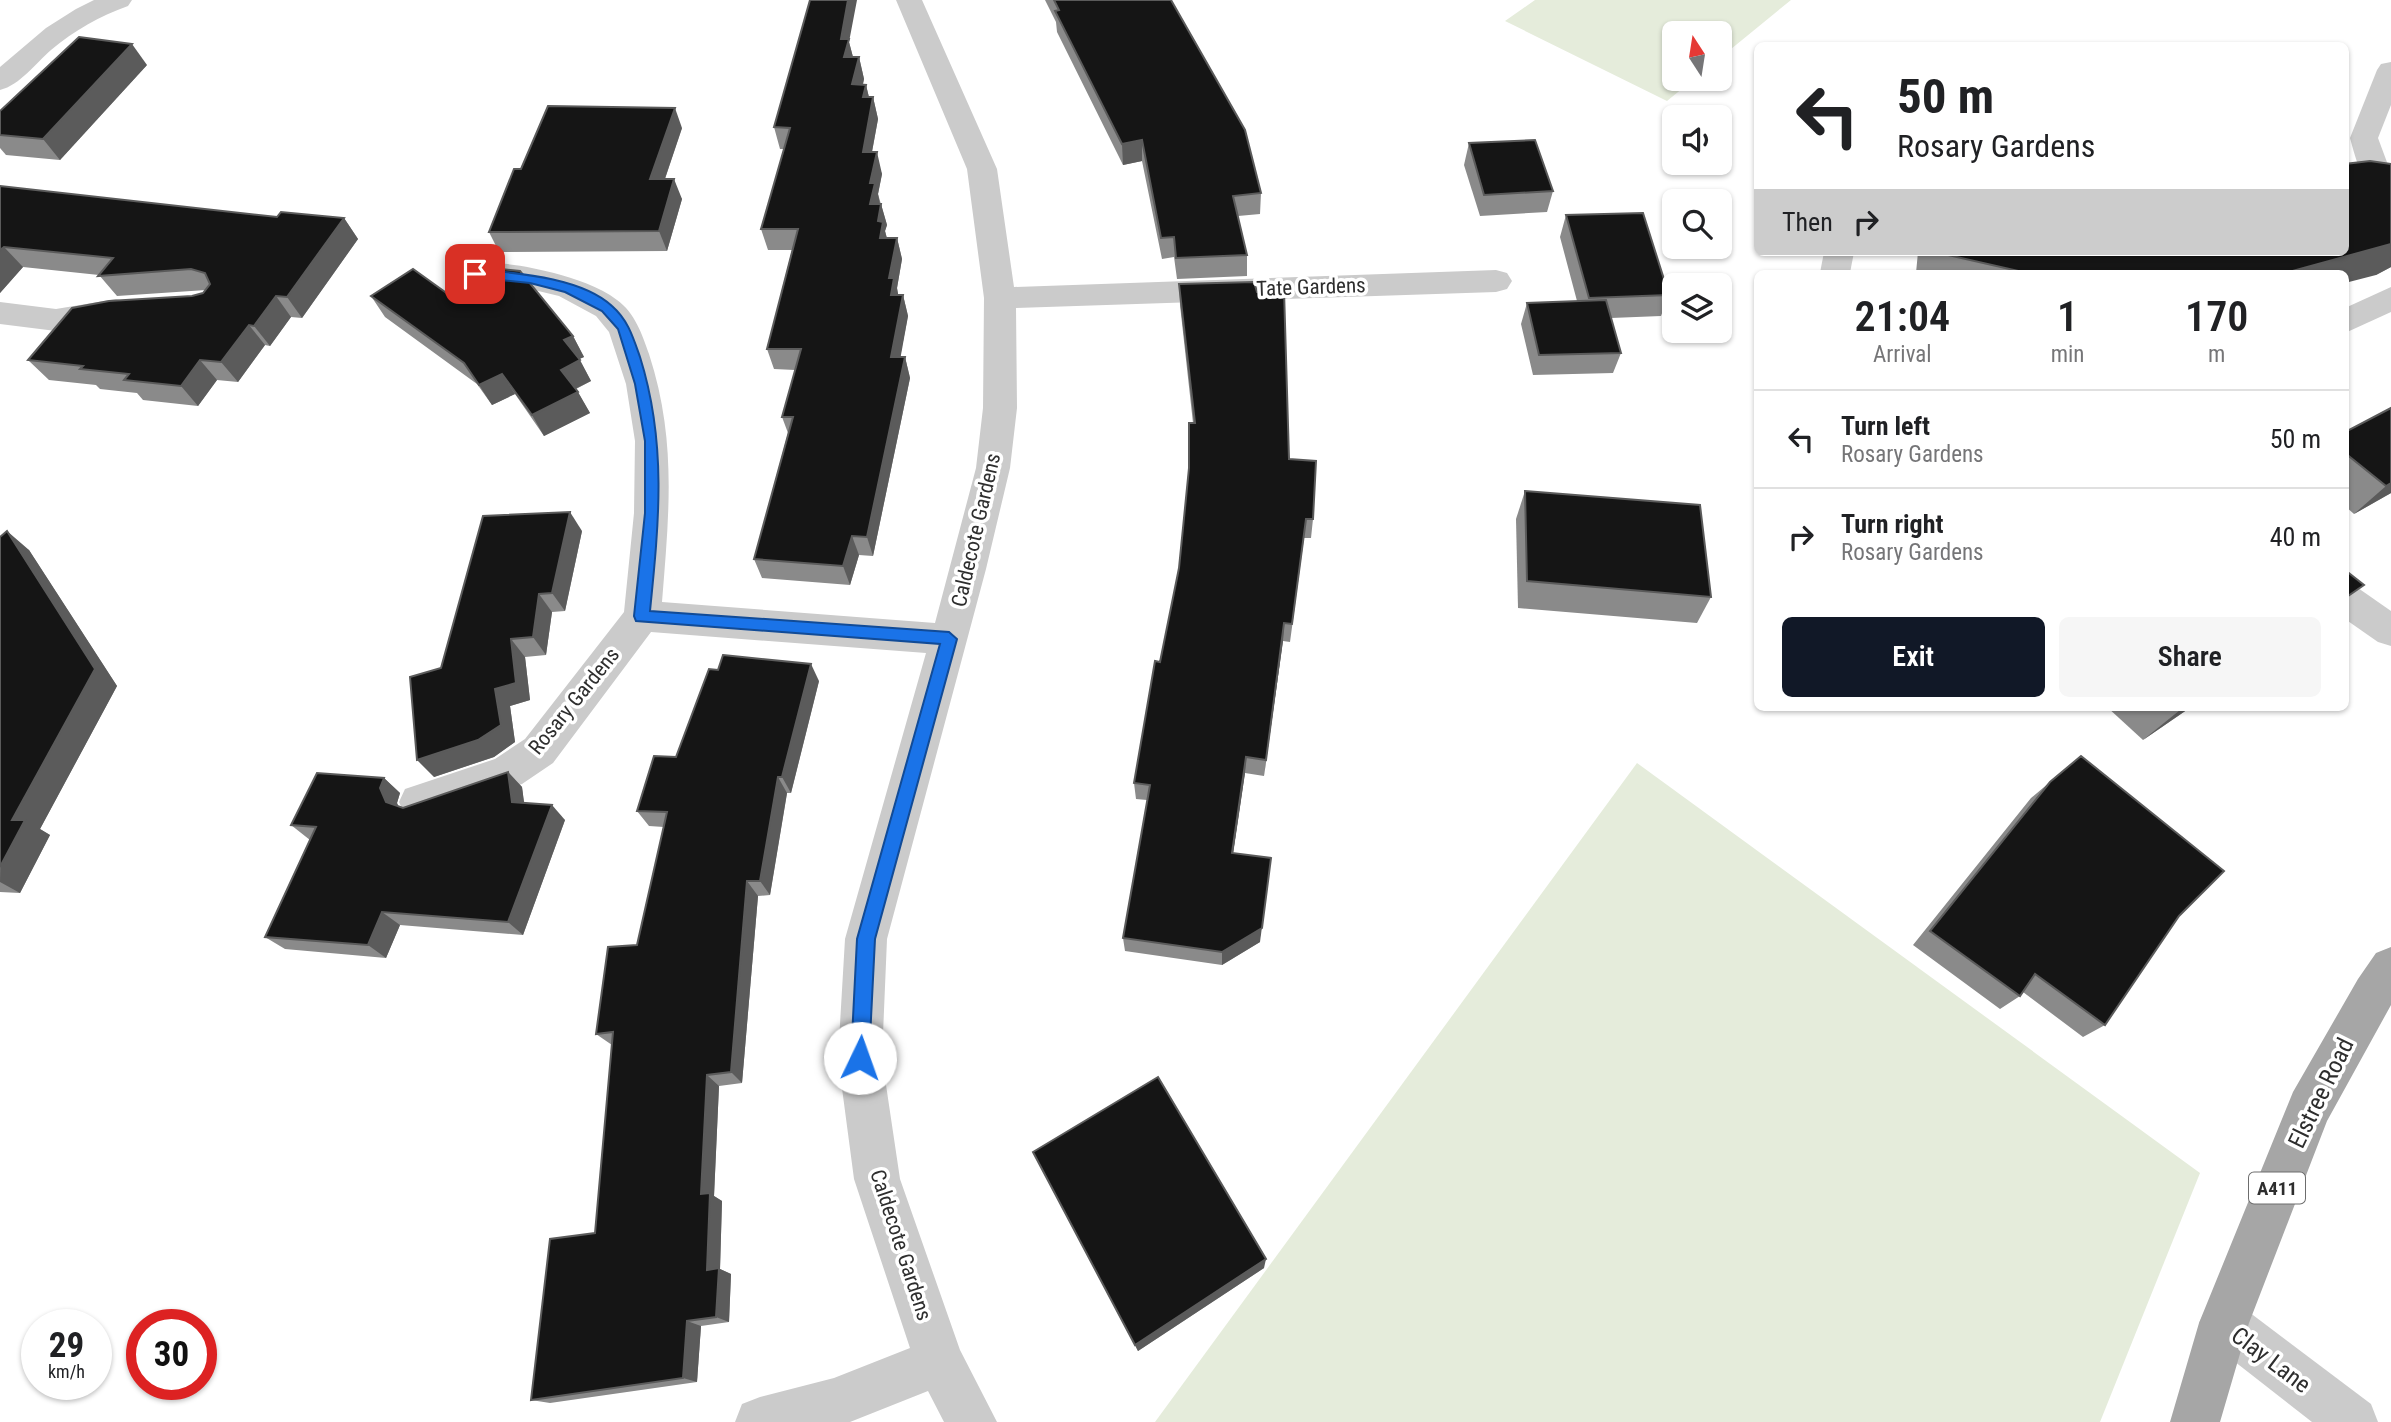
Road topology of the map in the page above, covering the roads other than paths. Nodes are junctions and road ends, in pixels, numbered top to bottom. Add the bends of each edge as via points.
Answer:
1 (119, 0) edge
2 (909, 0) edge
3 (2391, 70) edge
4 (0, 82) edge
5 (2391, 190) edge
6 (475, 274) edge
7 (1496, 281) dead end
8 (1000, 298) junction
9 (2391, 298) edge
10 (140, 307) edge
11 (0, 313) edge
12 (2349, 320) edge
13 (2349, 602) edge
14 (642, 616) junction
15 (2391, 631) edge
16 (949, 639) junction
17 (419, 802) edge
18 (2391, 968) edge
19 (2224, 1323) junction
20 (939, 1362) junction
21 (760, 1422) edge
22 (972, 1422) edge
23 (2195, 1422) edge
24 (2353, 1422) edge

1 - 4 street via 58,29
2 - 8 street, Caldecote Gardens via 982,169
3 - 5 street via 2364,138 2375,174
6 - 14 street via 530,278 569,288 607,308 624,328 642,384 652,441 652,513
7 - 8 street, Tate Gardens
8 - 16 street, Caldecote Gardens via 1000,408 993,468
9 - 12 street
10 - 11 street via 56,320
13 - 15 street
14 - 16 street
14 - 17 street, Rosary Gardens via 539,751 508,772
16 - 20 street, Caldecote Gardens via 866,939 860,1058 877,1179
18 - 19 main road, Elstree Road / A411 via 2309,1108
19 - 23 main road, Elstree Road / A411
19 - 24 street, Clay Lane
20 - 21 street via 835,1402
20 - 22 street, Caldecote Gardens

